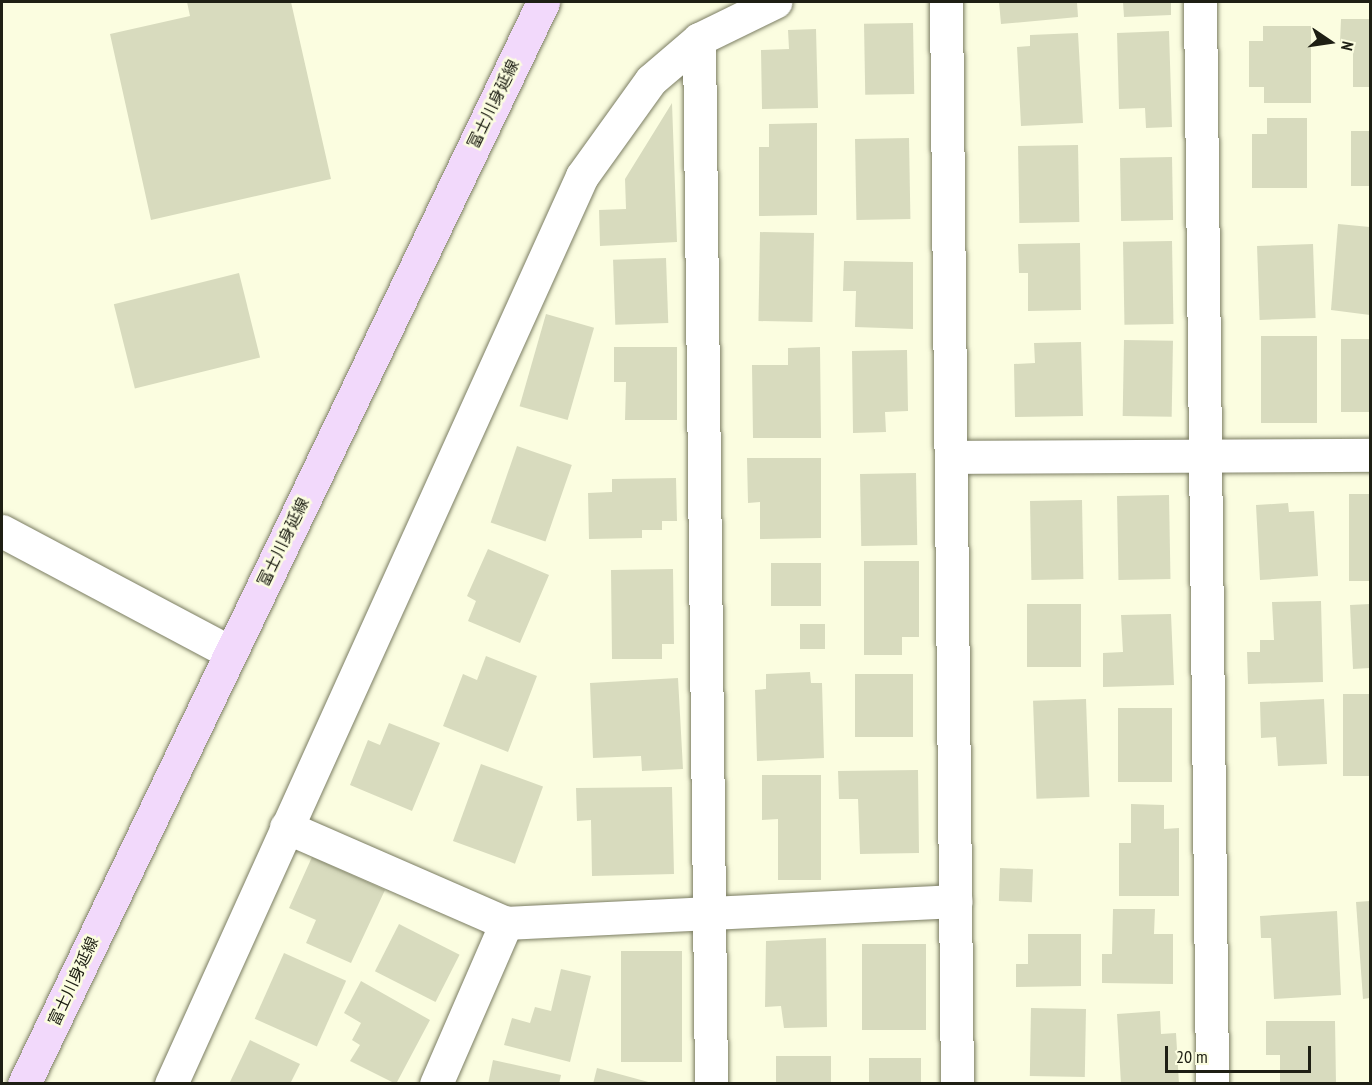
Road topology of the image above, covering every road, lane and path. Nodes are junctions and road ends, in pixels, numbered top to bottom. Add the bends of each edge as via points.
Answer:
1 (543, 2) edge
2 (776, 2) edge
3 (946, 2) edge
4 (1200, 2) edge
5 (699, 39) junction
6 (1371, 455) edge
7 (951, 457) junction
8 (1205, 458) junction
9 (2, 531) edge
10 (230, 652) junction
11 (286, 827) junction
12 (955, 901) junction
13 (711, 913) junction
14 (506, 922) junction
15 (24, 1083) edge
16 (171, 1083) edge
17 (436, 1083) edge
18 (711, 1083) edge
19 (957, 1083) edge
20 (1212, 1083) edge

1 - 10 main road, 富士川身延線
2 - 5 street
3 - 7 street
4 - 8 street
5 - 11 street via 651,80 582,176
5 - 13 street
6 - 8 street
7 - 8 street
7 - 12 street
8 - 20 street
9 - 10 street
10 - 15 main road, 富士川身延線
11 - 14 street
11 - 16 street
12 - 13 street
12 - 19 street
13 - 14 street
13 - 18 street
14 - 17 street

